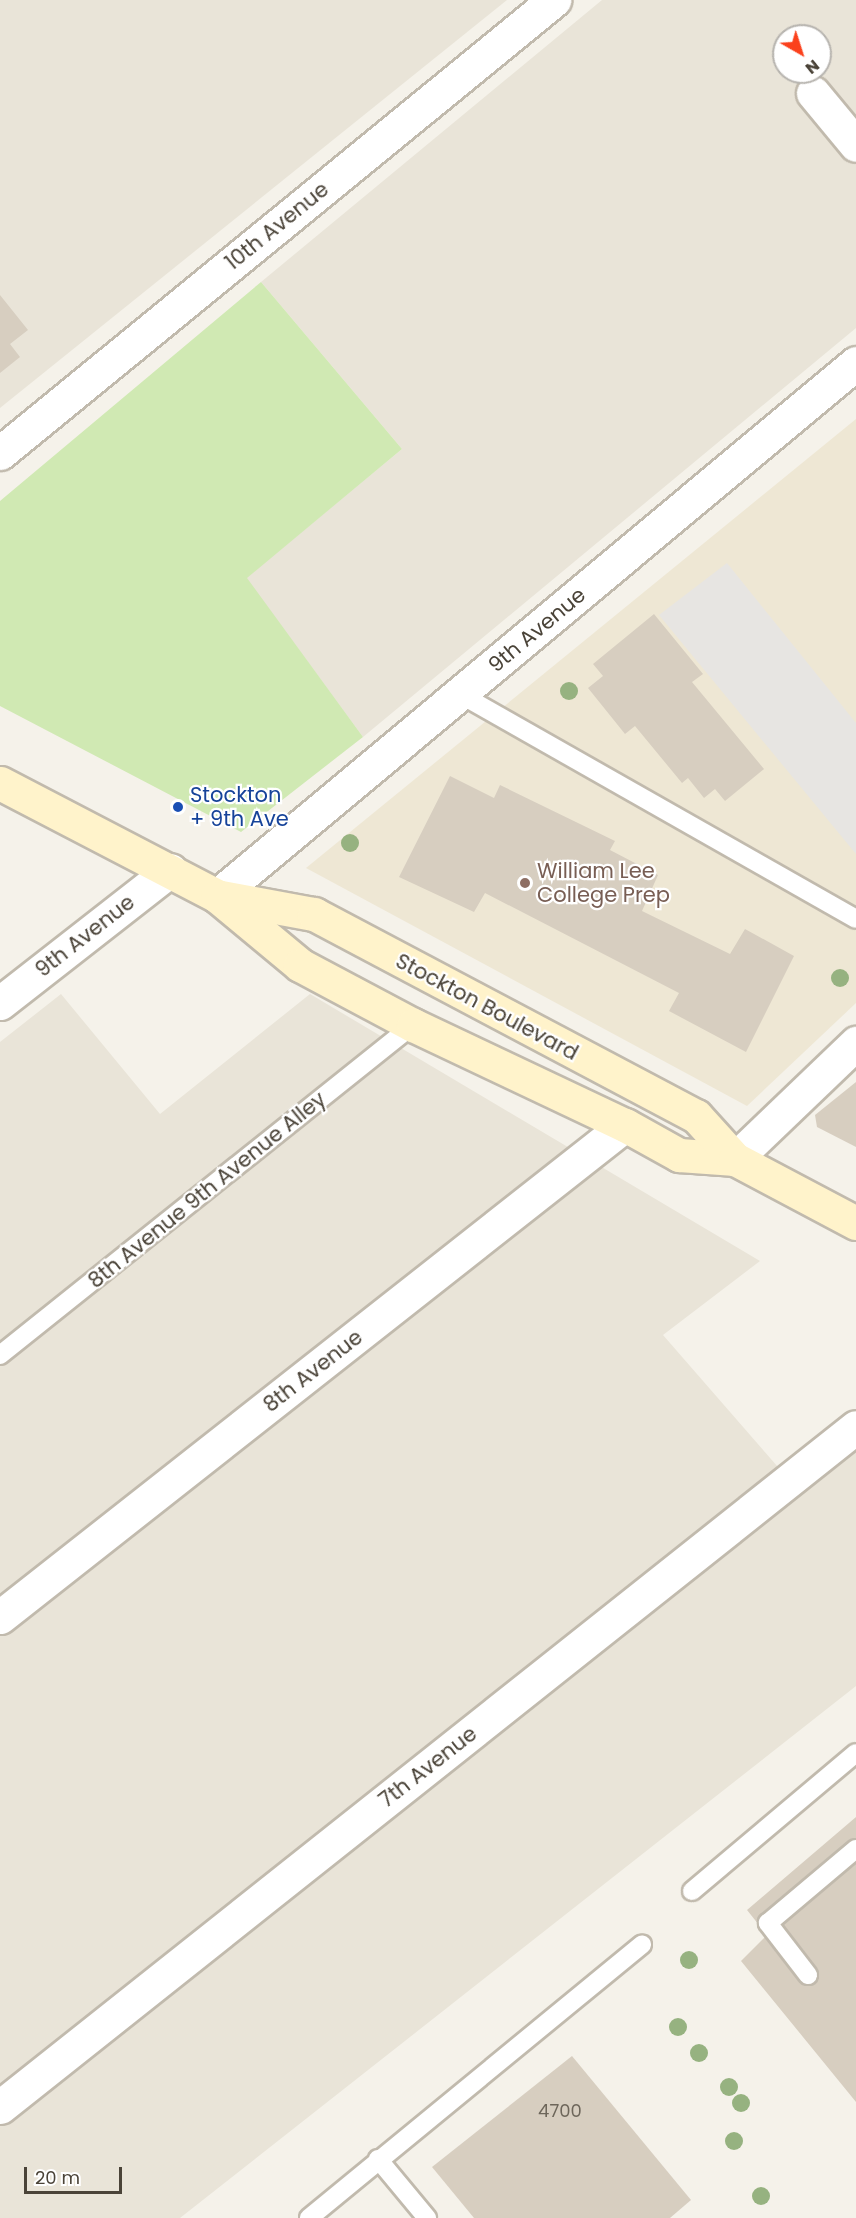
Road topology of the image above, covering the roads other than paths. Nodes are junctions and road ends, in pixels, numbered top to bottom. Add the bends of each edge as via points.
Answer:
1 (554, 0) edge
2 (813, 93) dead end
3 (856, 145) edge
4 (856, 363) edge
5 (0, 453) edge
6 (460, 694) junction
7 (0, 783) edge
8 (170, 870) junction
9 (217, 896) junction
10 (856, 919) edge
11 (0, 1003) edge
12 (413, 1025) junction
13 (856, 1043) edge
14 (626, 1125) junction
15 (735, 1159) junction
16 (856, 1223) edge
17 (0, 1354) edge
18 (856, 1427) edge
19 (0, 1617) edge
20 (856, 1753) edge
21 (856, 1849) edge
22 (692, 1891) dead end
23 (642, 1944) dead end
24 (808, 1975) dead end
25 (0, 2107) edge
26 (378, 2159) junction
27 (309, 2218) edge
28 (427, 2218) edge

1 - 5 street, 10th Avenue
2 - 3 street
4 - 6 street, 9th Avenue
6 - 9 street, 9th Avenue
6 - 10 lane
7 - 8 main road, Stockton Boulevard
8 - 9 main road, Stockton Boulevard
8 - 11 street, 9th Avenue
9 - 12 main road, Stockton Boulevard via 300,965
9 - 15 main road, Stockton Boulevard via 314,914 696,1116
12 - 14 main road, Stockton Boulevard
12 - 17 lane, 8th Avenue 9th Avenue Alley
13 - 15 street
14 - 15 main road, Stockton Boulevard via 679,1155
14 - 19 street, 8th Avenue
15 - 16 main road, Stockton Boulevard
18 - 25 street, 7th Avenue
20 - 22 lane
21 - 24 lane via 768,1923
23 - 26 lane
26 - 27 lane
26 - 28 lane

